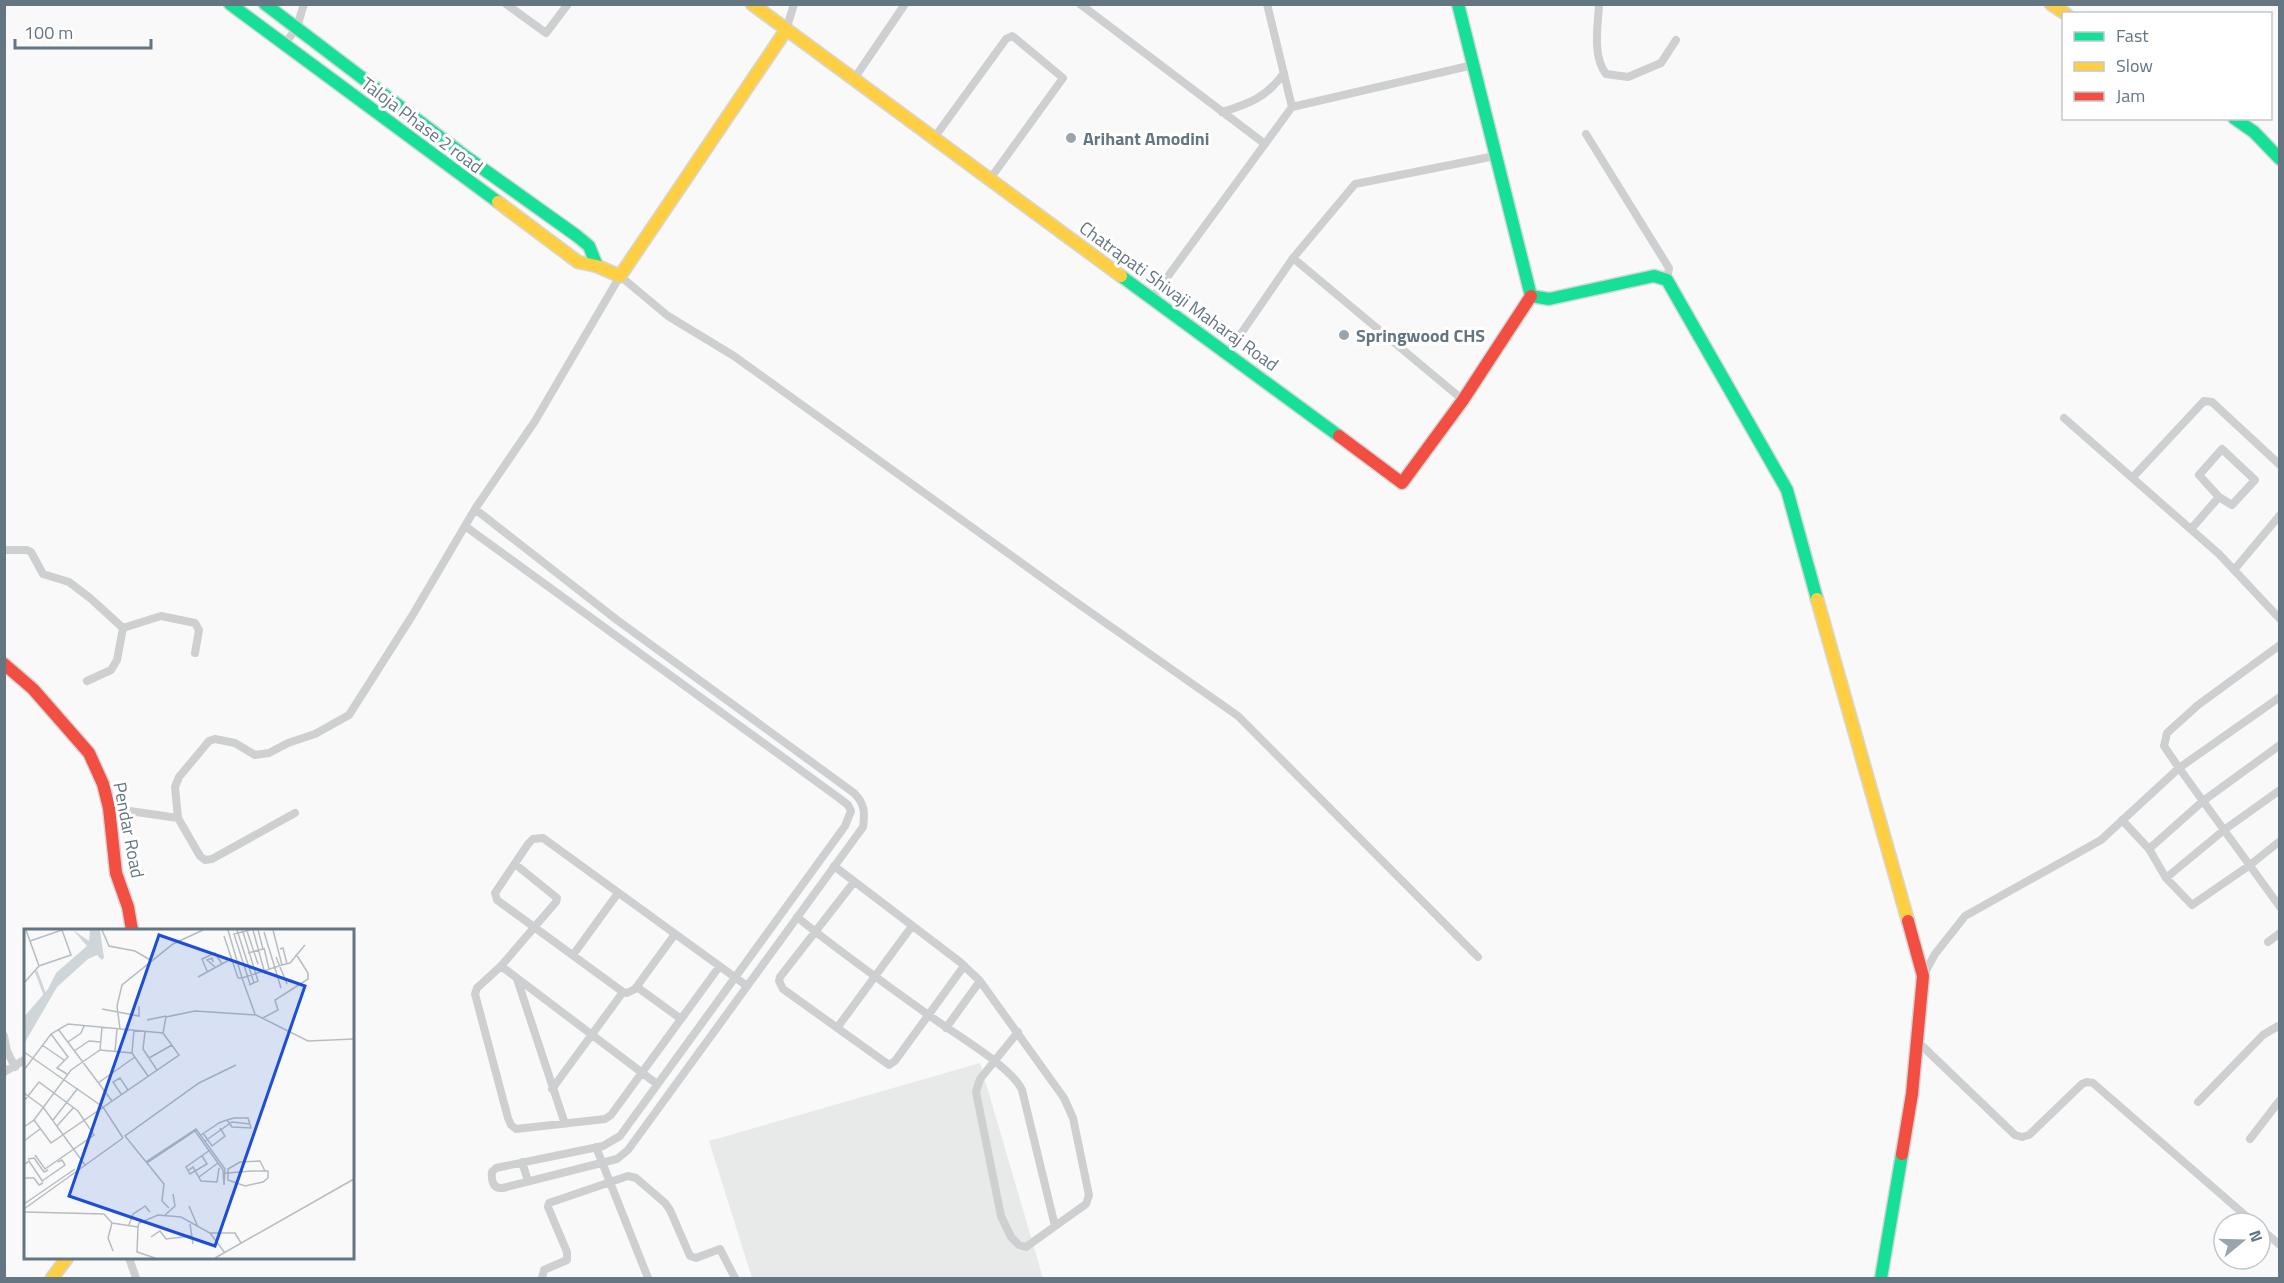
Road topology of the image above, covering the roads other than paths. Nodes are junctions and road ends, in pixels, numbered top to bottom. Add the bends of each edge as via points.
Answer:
1 (230, 4) edge
2 (265, 4) edge
3 (304, 4) edge
4 (506, 4) edge
5 (568, 4) edge
6 (752, 4) edge
7 (794, 4) edge
8 (905, 4) edge
9 (1080, 4) edge
10 (1267, 4) edge
11 (1458, 4) edge
12 (1599, 4) edge
13 (297, 27) junction
14 (786, 30) junction
15 (1676, 40) dead end
16 (285, 44) junction
17 (1473, 65) junction
18 (1284, 73) junction
19 (854, 79) junction
20 (1292, 107) junction
21 (1222, 112) junction
22 (2237, 120) edge
23 (1586, 134) dead end
24 (934, 138) junction
25 (1265, 144) junction
26 (1495, 156) junction
27 (2280, 159) edge
28 (990, 179) junction
29 (1293, 258) junction
30 (597, 266) junction
31 (620, 276) junction
32 (1667, 280) junction
33 (1531, 296) junction
34 (1152, 298) junction
35 (1227, 354) junction
36 (1463, 400) junction
37 (2064, 418) dead end
38 (2280, 465) edge
39 (2133, 477) junction
40 (2220, 497) junction
41 (475, 509) junction
42 (2280, 515) edge
43 (465, 526) junction
44 (2191, 529) junction
45 (4, 550) edge
46 (2234, 570) junction
47 (2280, 619) edge
48 (123, 628) junction
49 (2280, 645) edge
50 (195, 653) dead end
51 (4, 664) edge
52 (87, 681) dead end
53 (2280, 697) edge
54 (2280, 745) edge
55 (2179, 768) junction
56 (2280, 790) edge
57 (2203, 801) junction
58 (864, 807) junction
59 (109, 808) junction
60 (851, 811) junction
61 (295, 813) dead end
62 (178, 818) junction
63 (2122, 820) junction
64 (2224, 830) junction
65 (2280, 841) edge
66 (2149, 849) junction
67 (515, 864) junction
68 (834, 866) junction
69 (2250, 866) junction
70 (2166, 878) junction
71 (854, 882) junction
72 (618, 893) junction
73 (2280, 907) edge
74 (797, 917) junction
75 (912, 926) junction
76 (533, 927) junction
77 (132, 929) edge
78 (815, 932) junction
79 (2280, 933) edge
80 (675, 934) junction
81 (2268, 942) dead end
82 (573, 956) junction
83 (1478, 957) dead end
84 (501, 966) junction
85 (964, 966) junction
86 (719, 967) junction
87 (1923, 976) junction
88 (876, 977) junction
89 (517, 978) junction
90 (735, 978) junction
91 (980, 981) junction
92 (747, 986) junction
93 (637, 987) junction
94 (623, 992) junction
95 (928, 1015) junction
96 (681, 1019) junction
97 (837, 1028) junction
98 (946, 1028) junction
99 (2280, 1028) edge
100 (1018, 1032) junction
101 (591, 1035) junction
102 (4, 1036) edge
103 (1917, 1041) junction
104 (24, 1060) edge
105 (994, 1061) junction
106 (15, 1066) junction
107 (4, 1072) edge
108 (643, 1073) junction
109 (657, 1084) junction
110 (552, 1089) junction
111 (2280, 1100) edge
112 (2198, 1102) dead end
113 (565, 1124) junction
114 (2250, 1139) dead end
115 (596, 1147) junction
116 (522, 1162) junction
117 (601, 1163) junction
118 (528, 1181) junction
119 (609, 1182) junction
120 (2240, 1211) edge
121 (1054, 1226) junction
122 (66, 1259) edge
123 (130, 1259) edge
124 (52, 1278) edge
125 (136, 1278) edge
126 (542, 1278) edge
127 (648, 1278) edge
128 (735, 1278) edge
129 (1881, 1278) edge

1 - 16 street, Taloja Phase 2 road
2 - 13 street, Taloja Phase 2 road
3 - 13 street
4 - 5 street via 546,33
6 - 14 street, Chatrapati Shivaji Maharaj Road
7 - 14 street
8 - 19 street
9 - 21 street
10 - 18 street
11 - 17 street
12 - 15 street via 1598,54 1606,74 1628,77 1661,63
13 - 16 street
13 - 30 street, Taloja Phase 2 road via 590,246
14 - 19 street, Chatrapati Shivaji Maharaj Road
14 - 31 street
16 - 30 street, Taloja Phase 2 road via 578,262
17 - 20 street
17 - 26 street
18 - 20 street
18 - 21 street via 1260,98
19 - 24 street, Chatrapati Shivaji Maharaj Road
20 - 25 street
21 - 25 street
22 - 27 street
23 - 32 street via 1669,268
24 - 28 street, Chatrapati Shivaji Maharaj Road
24 - 28 street via 1006,39 1015,38 1063,78
25 - 34 street
26 - 29 street via 1355,184
26 - 33 street
28 - 34 street, Chatrapati Shivaji Maharaj Road
29 - 35 street
29 - 36 street
30 - 31 street, Taloja Phase 2 road
31 - 41 street via 535,421
31 - 83 street via 668,316 734,356 1238,716
32 - 33 street via 1654,276 1549,299
32 - 87 street via 1787,490
33 - 36 street, Chatrapati Shivaji Maharaj Road
34 - 35 street, Chatrapati Shivaji Maharaj Road
35 - 36 street, Chatrapati Shivaji Maharaj Road via 1402,483
37 - 39 street
38 - 39 street via 2207,400
39 - 44 street
40 - 40 street via 2232,506 2255,480 2222,449 2199,475
40 - 44 street
41 - 43 street
41 - 58 street via 617,620 854,793
42 - 46 street
43 - 60 street via 839,798
43 - 62 street via 349,715 269,753 255,755 235,743 209,741 179,777 174,799
44 - 46 street
45 - 48 street via 31,552 43,574 69,582
46 - 47 street
48 - 50 street via 161,616 195,623 199,630
48 - 52 street via 117,660 111,670
49 - 55 street via 2198,705 2167,733 2164,746
51 - 59 street, Pendar Road via 33,689 89,753
53 - 55 street
54 - 57 street
55 - 57 street
55 - 63 street
56 - 64 street
57 - 64 street
57 - 66 street
58 - 60 street
58 - 68 street via 862,827
59 - 62 street
59 - 77 street, Pendar Road via 116,873
60 - 90 street via 845,826
61 - 62 street via 205,860
63 - 66 street
63 - 87 street via 2101,840 1965,916
64 - 69 street
64 - 70 street
65 - 69 street
66 - 70 street
67 - 72 street via 533,839 543,838
67 - 76 street via 495,896
67 - 76 street via 557,898
68 - 71 street
68 - 74 street
69 - 70 street via 2192,905
69 - 73 street
71 - 75 street
71 - 78 street
72 - 80 street
72 - 82 street
74 - 78 street
74 - 92 street
75 - 85 street
75 - 88 street
76 - 82 street
76 - 84 street
78 - 88 street
78 - 97 street via 779,981 783,989
79 - 81 street
80 - 86 street
80 - 93 street
82 - 94 street
84 - 89 street
84 - 113 street via 477,988 475,1000 511,1125 523,1129
85 - 91 street
85 - 95 street
86 - 90 street
86 - 96 street
87 - 103 street
88 - 95 street
88 - 97 street
89 - 101 street
89 - 110 street
90 - 92 street
90 - 109 street
91 - 98 street
91 - 100 street
92 - 117 street via 628,1150
93 - 94 street
93 - 96 street
94 - 101 street
95 - 97 street via 892,1064 885,1064
95 - 98 street
96 - 108 street
98 - 105 street
99 - 112 street via 2264,1035
100 - 105 street
100 - 121 street via 1068,1107 1089,1190 1086,1204
101 - 108 street
101 - 110 street
102 - 106 street
103 - 120 street via 2015,1135 2022,1137 2029,1136 2082,1084 2093,1083
103 - 129 street via 1912,1094
104 - 106 street
105 - 121 street via 1016,1079 1022,1090
105 - 121 street via 980,1079 976,1092 1001,1216 1011,1237 1022,1247
106 - 107 street
108 - 109 street
108 - 113 street via 611,1116
109 - 115 street via 620,1136 612,1143
110 - 113 street
111 - 114 street
115 - 116 street
115 - 117 street
116 - 118 street
116 - 118 street via 496,1168 491,1179 498,1189
117 - 118 street
117 - 119 street
119 - 126 street via 549,1203 567,1260 544,1270
119 - 127 street
119 - 128 street via 628,1176 636,1178 670,1210 690,1256 696,1258 720,1248
122 - 124 street
123 - 125 street

